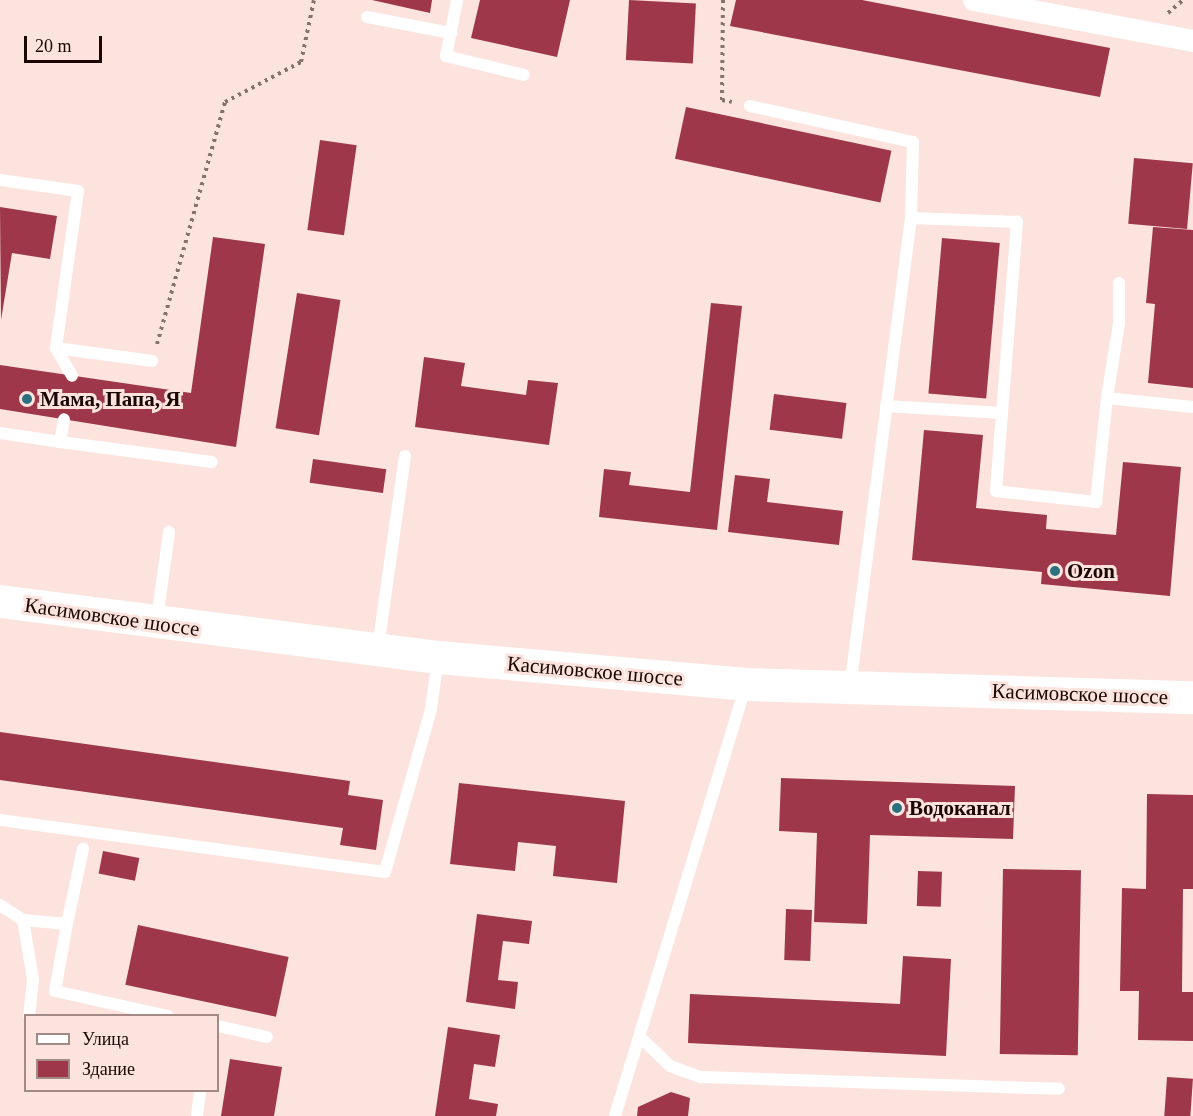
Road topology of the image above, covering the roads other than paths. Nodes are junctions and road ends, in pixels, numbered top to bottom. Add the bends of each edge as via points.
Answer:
1 (457, 0) edge
2 (974, 0) edge
3 (367, 17) dead end
4 (451, 33) junction
5 (1193, 42) edge
6 (524, 75) dead end
7 (750, 106) road end
8 (0, 180) edge
9 (911, 218) junction
10 (1119, 283) dead end
11 (56, 348) junction
12 (152, 361) road end
13 (72, 376) dead end
14 (1107, 398) junction
15 (886, 406) junction
16 (1193, 407) edge
17 (1002, 413) junction
18 (64, 419) dead end
19 (0, 433) edge
20 (60, 442) junction
21 (405, 456) dead end
22 (212, 462) dead end
23 (169, 532) dead end
24 (0, 601) edge
25 (157, 623) junction
26 (378, 650) junction
27 (438, 657) junction
28 (746, 684) junction
29 (850, 688) junction
30 (1193, 697) edge
31 (0, 820) edge
32 (83, 849) dead end
33 (0, 905) edge
34 (23, 920) junction
35 (67, 924) junction
36 (29, 1014) edge
37 (159, 1014) edge
38 (219, 1026) edge
39 (267, 1037) dead end
40 (641, 1038) junction
41 (1059, 1089) dead end
42 (200, 1092) edge
43 (197, 1116) edge
44 (615, 1116) edge

1 - 4 lane
2 - 5 street
3 - 4 lane
4 - 6 lane via 447,56
7 - 9 lane via 913,142
8 - 11 lane via 78,191
9 - 15 lane
9 - 17 lane via 1017,222
10 - 14 lane
11 - 12 lane
11 - 13 lane
14 - 16 lane
14 - 17 lane via 1096,502 996,491
15 - 17 lane
15 - 29 lane
18 - 20 lane
19 - 20 lane
20 - 22 lane
21 - 26 lane
23 - 25 lane
24 - 25 main road, Касимовское шоссе
25 - 26 main road, Касимовское шоссе
26 - 27 main road, Касимовское шоссе
27 - 28 main road, Касимовское шоссе
27 - 31 lane via 431,709 385,872
28 - 29 main road, Касимовское шоссе
28 - 40 lane
29 - 30 main road, Касимовское шоссе
32 - 35 lane
33 - 34 lane
34 - 35 lane
34 - 36 lane via 33,979
35 - 37 lane via 56,991
38 - 39 lane
40 - 41 lane via 670,1066 701,1077
40 - 44 lane
42 - 43 lane

